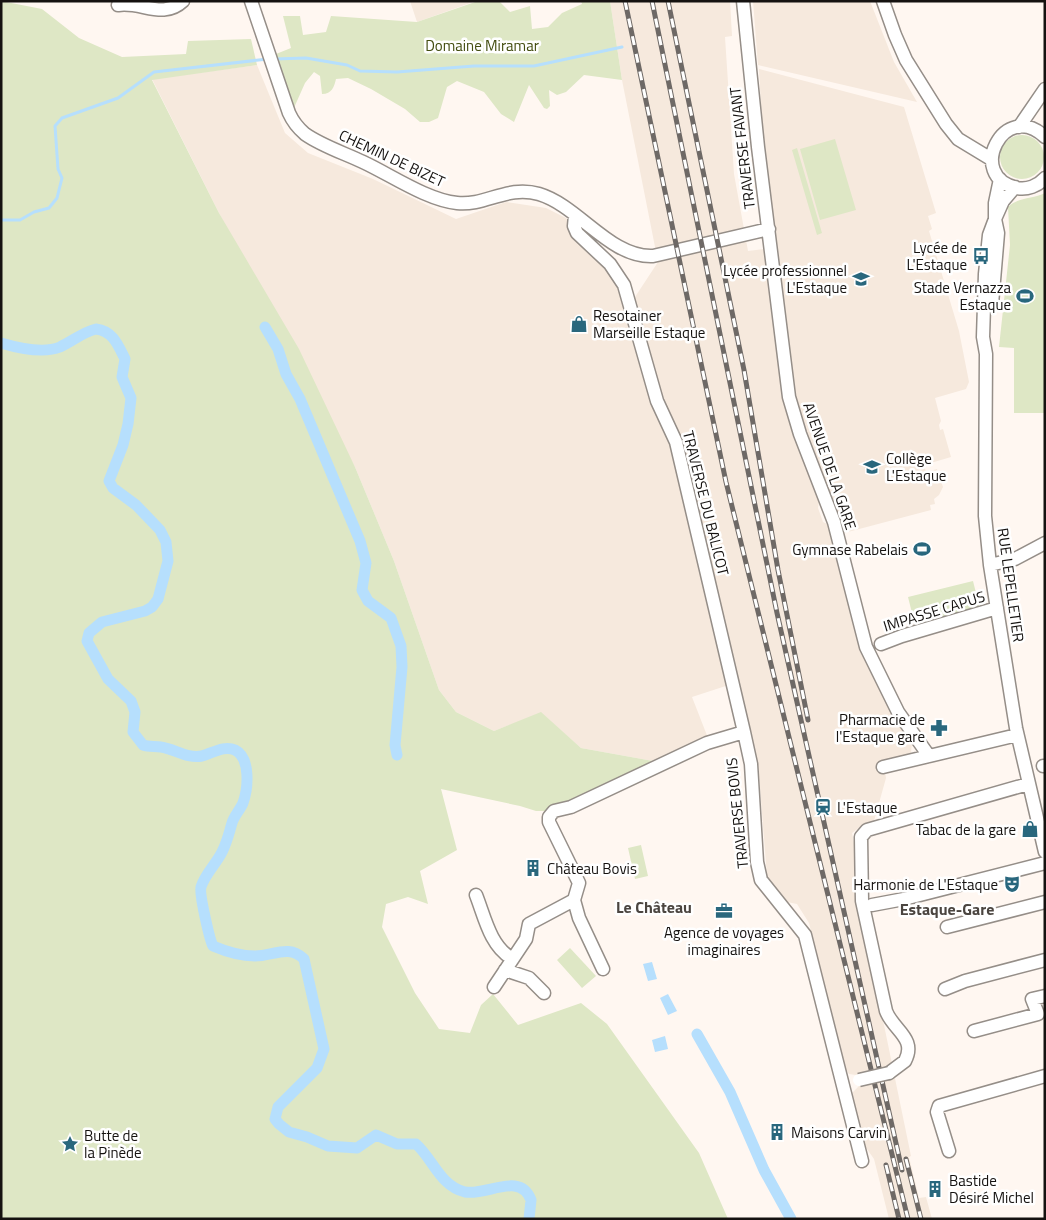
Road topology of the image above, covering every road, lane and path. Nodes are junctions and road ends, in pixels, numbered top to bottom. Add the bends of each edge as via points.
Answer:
1 (183, 1) edge
2 (251, 1) edge
3 (743, 1) edge
4 (883, 1) edge
5 (118, 5) dead end
6 (1045, 90) edge
7 (1035, 105) junction
8 (1019, 127) junction
9 (1042, 134) edge
10 (996, 141) junction
11 (972, 146) junction
12 (992, 159) junction
13 (1045, 178) edge
14 (1000, 179) junction
15 (1015, 187) junction
16 (575, 215) junction
17 (995, 220) junction
18 (768, 228) junction
19 (1045, 543) edge
20 (990, 565) junction
21 (997, 608) junction
22 (881, 644) dead end
23 (744, 732) junction
24 (1017, 735) junction
25 (929, 756) junction
26 (883, 767) dead end
27 (1028, 784) junction
28 (1041, 817) edge
29 (1045, 852) edge
30 (1045, 863) edge
31 (476, 895) dead end
32 (574, 900) junction
33 (1045, 902) edge
34 (872, 905) dead end
35 (947, 927) dead end
36 (511, 958) junction
37 (1045, 960) edge
38 (602, 969) dead end
39 (505, 970) junction
40 (494, 987) dead end
41 (945, 989) dead end
42 (544, 993) dead end
43 (1045, 996) edge
44 (974, 1031) dead end
45 (1045, 1076) edge
46 (844, 1084) junction
47 (949, 1151) dead end
48 (862, 1161) dead end

1 - 5 street via 173,9 160,11 128,3
2 - 16 street, CHEMIN DE BIZET via 291,119 315,140 443,200 464,203 522,191 540,194
3 - 18 street, TRAVERSE FAVANT
4 - 11 street via 906,60 946,124 958,139
6 - 7 street
7 - 8 street
7 - 9 street
8 - 9 street
8 - 10 street via 1010,129
10 - 11 street
10 - 12 street
11 - 12 street
12 - 14 street
13 - 15 street via 1030,187
14 - 15 street
14 - 17 street, RUE LEPELLETIER
15 - 17 street, RUE LEPELLETIER via 1003,201
16 - 18 street, CHEMIN DE BIZET via 623,250 640,256 653,256
16 - 23 street, TRAVERSE DU BALICOT via 577,233 618,274 630,300 657,401 676,442
17 - 20 street, RUE LEPELLETIER via 989,235 983,337 986,354 985,516
18 - 25 street, AVENUE DE LA GARE via 789,397 800,434 834,522 866,647 898,712
19 - 20 street via 1015,559
20 - 21 street, RUE LEPELLETIER
21 - 22 street, IMPASSE CAPUS
21 - 24 street, RUE LEPELLETIER
23 - 32 street, TRAVERSE BOVIS via 707,743 571,807 554,811 549,817 550,822 579,883
23 - 46 street, TRAVERSE BOVIS via 751,764 756,862 761,880 805,935
24 - 25 street
24 - 27 street, RUE LEPELLETIER
25 - 26 street
27 - 28 street, RUE LEPELLETIER
27 - 46 street, bridge via 867,830 861,836 862,901 886,1011 908,1045 905,1062 889,1073
28 - 29 street, RUE LEPELLETIER
30 - 34 street
31 - 36 street via 494,943
32 - 36 street via 529,924 526,939
32 - 38 street
33 - 35 street
36 - 39 street
37 - 41 street
39 - 40 street
39 - 42 street via 529,978
43 - 44 street via 1032,999 1038,1014
45 - 47 street via 939,1106 937,1112
46 - 48 street, TRAVERSE BOVIS

